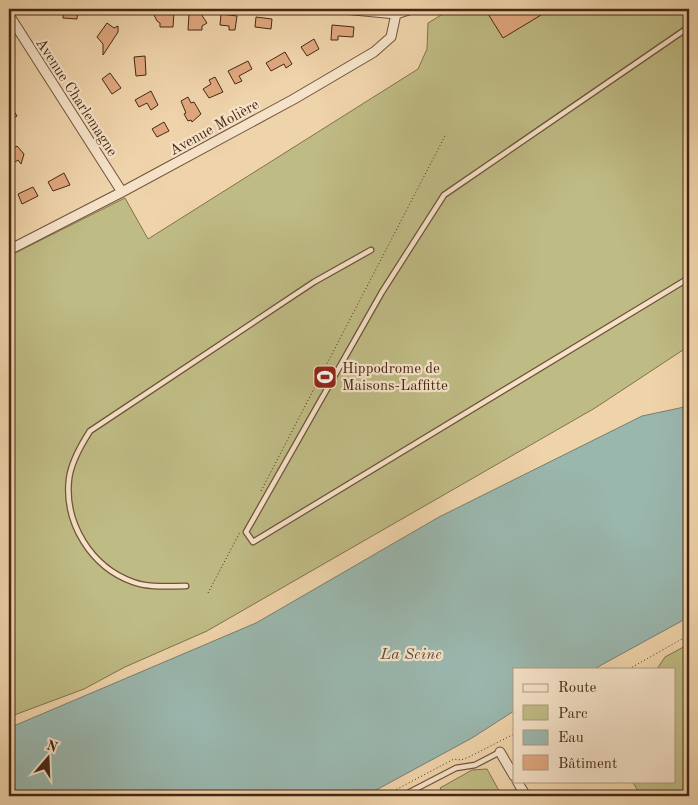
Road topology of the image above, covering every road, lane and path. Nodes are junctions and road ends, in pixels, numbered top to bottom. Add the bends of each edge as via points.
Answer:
1 (343, 9) edge
2 (412, 9) edge
3 (396, 11) edge
4 (9, 15) edge
5 (689, 27) edge
6 (446, 134) dead end
7 (122, 192) junction
8 (9, 250) edge
9 (371, 250) dead end
10 (689, 278) edge
11 (259, 496) dead end
12 (240, 531) dead end
13 (186, 586) dead end
14 (208, 593) dead end
15 (689, 635) edge
16 (631, 668) edge
17 (513, 734) edge
18 (498, 742) dead end
19 (500, 752) joint
20 (513, 774) edge
21 (518, 782) edge
22 (402, 796) edge
23 (526, 796) edge

1 - 3 street
2 - 3 street
3 - 7 street, Avenue Molière via 391,36 374,52
4 - 7 street, Avenue Charlemagne
5 - 10 lane via 444,195 382,292 246,532 253,542
6 - 11 path
7 - 8 street, Avenue Molière
9 - 13 lane via 314,282 90,431 78,450 69,478 68,503 85,545 105,566 134,583
12 - 14 path
15 - 16 path
17 - 18 path
19 - 20 street
19 - 22 lane via 475,765 456,768
21 - 23 street

